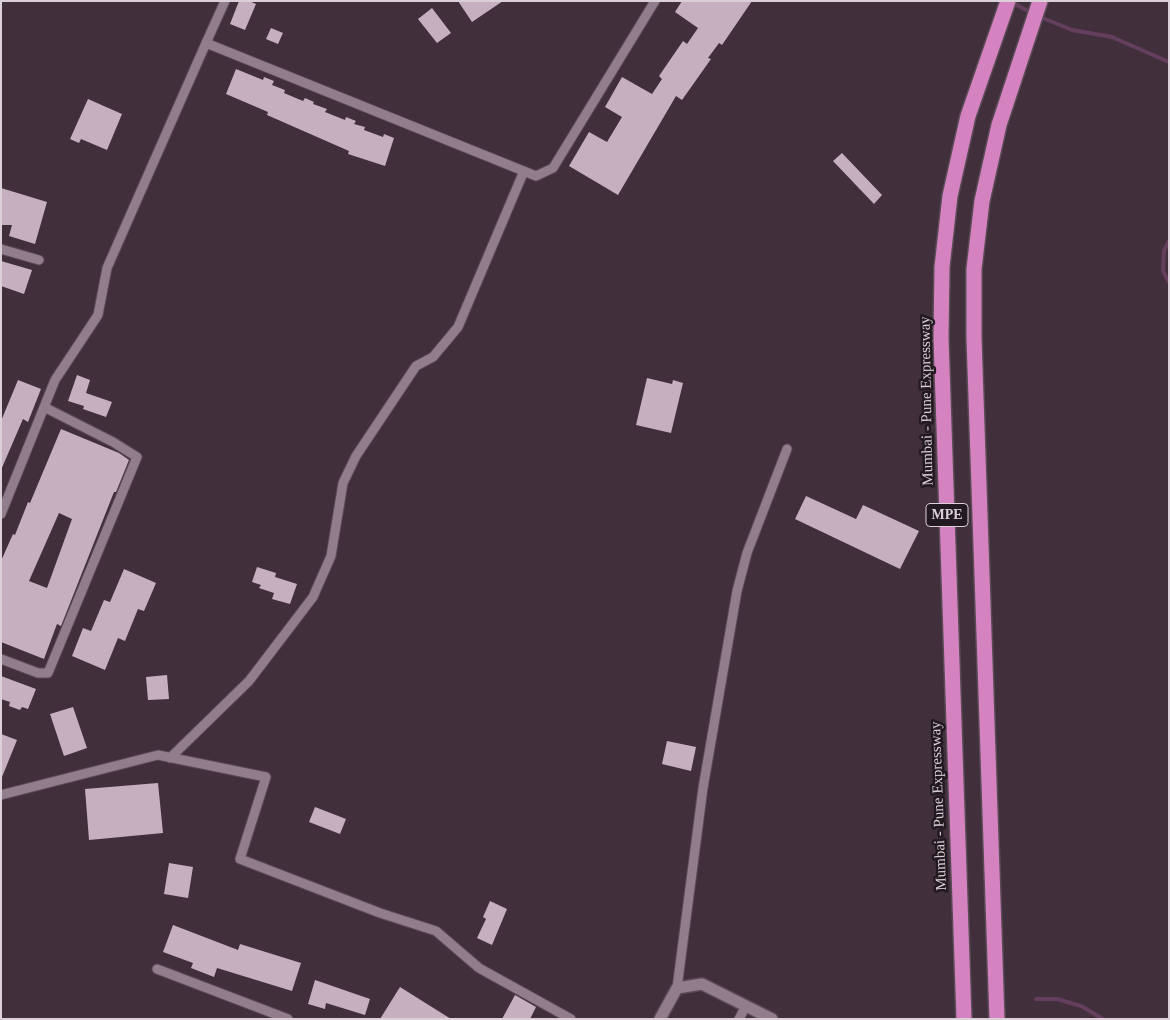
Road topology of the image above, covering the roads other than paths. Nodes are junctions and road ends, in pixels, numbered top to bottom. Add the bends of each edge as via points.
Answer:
1 (225, 1) edge
2 (655, 1) edge
3 (1008, 1) edge
4 (1040, 1) edge
5 (206, 43) junction
6 (524, 171) junction
7 (1, 250) edge
8 (39, 260) dead end
9 (44, 407) junction
10 (787, 449) dead end
11 (4, 502) edge
12 (1, 514) edge
13 (1, 659) edge
14 (170, 758) junction
15 (1, 795) edge
16 (157, 969) dead end
17 (677, 988) junction
18 (746, 1006) junction
19 (288, 1019) edge
20 (571, 1019) edge
21 (660, 1019) edge
22 (739, 1019) edge
23 (772, 1019) edge
24 (964, 1019) edge
25 (996, 1019) edge

1 - 5 street
2 - 6 street via 553,168 536,176
3 - 24 highway, Mumbai - Pune Expressway / MPE via 968,116 950,196 942,267
4 - 25 highway, MPE via 999,125 982,201 974,269
5 - 6 street
5 - 9 street via 108,268 98,315 55,380
6 - 14 street via 458,327 433,357 416,366 356,456 343,484 331,556 312,597 249,680
7 - 8 street
9 - 11 street
9 - 13 street via 137,457 48,673 38,673
10 - 17 street via 747,553 737,591 704,788
11 - 12 street
14 - 15 street via 158,755
14 - 20 street via 266,777 240,859 436,931 479,968
16 - 19 street
17 - 18 street via 702,984
17 - 21 street
18 - 22 street
18 - 23 street

